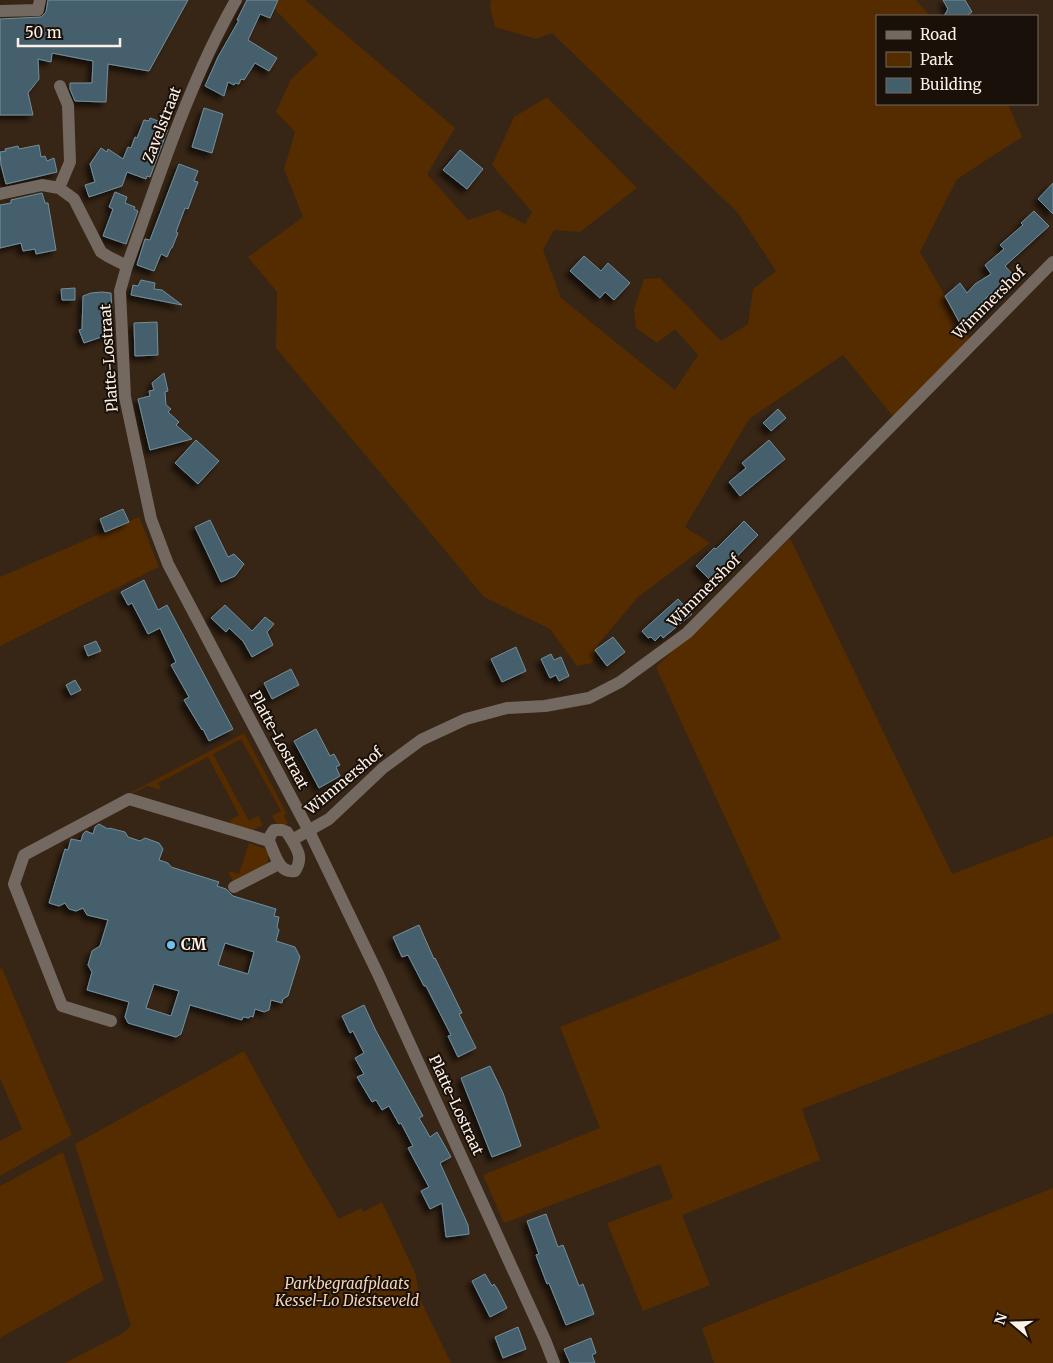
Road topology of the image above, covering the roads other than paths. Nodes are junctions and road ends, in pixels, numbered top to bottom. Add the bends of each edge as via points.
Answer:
1 (40, 0) edge
2 (236, 0) edge
3 (0, 11) edge
4 (60, 86) dead end
5 (59, 188) junction
6 (0, 194) edge
7 (1053, 262) edge
8 (127, 266) junction
9 (309, 831) junction
10 (292, 840) junction
11 (268, 841) junction
12 (280, 864) junction
13 (234, 887) dead end
14 (111, 1021) dead end
15 (554, 1363) edge

1 - 3 street via 38,10
2 - 8 street, Zavelstraat via 210,48
4 - 5 street via 68,105 70,162
5 - 6 street via 42,185
5 - 8 street via 74,199 101,252
7 - 9 street, Wimmershof via 686,633 649,662 589,698 508,708 466,719 422,740 383,768 329,819
8 - 9 street, Platte-Lostraat via 120,292 125,397 151,519 168,564
9 - 10 street, Wimmershof
9 - 15 street, Platte-Lostraat via 382,983
10 - 11 street via 287,832 274,830
10 - 12 street via 301,858 300,864 295,871 289,872
11 - 12 street
11 - 14 street via 129,799 24,855 14,884 62,1006
12 - 13 street

